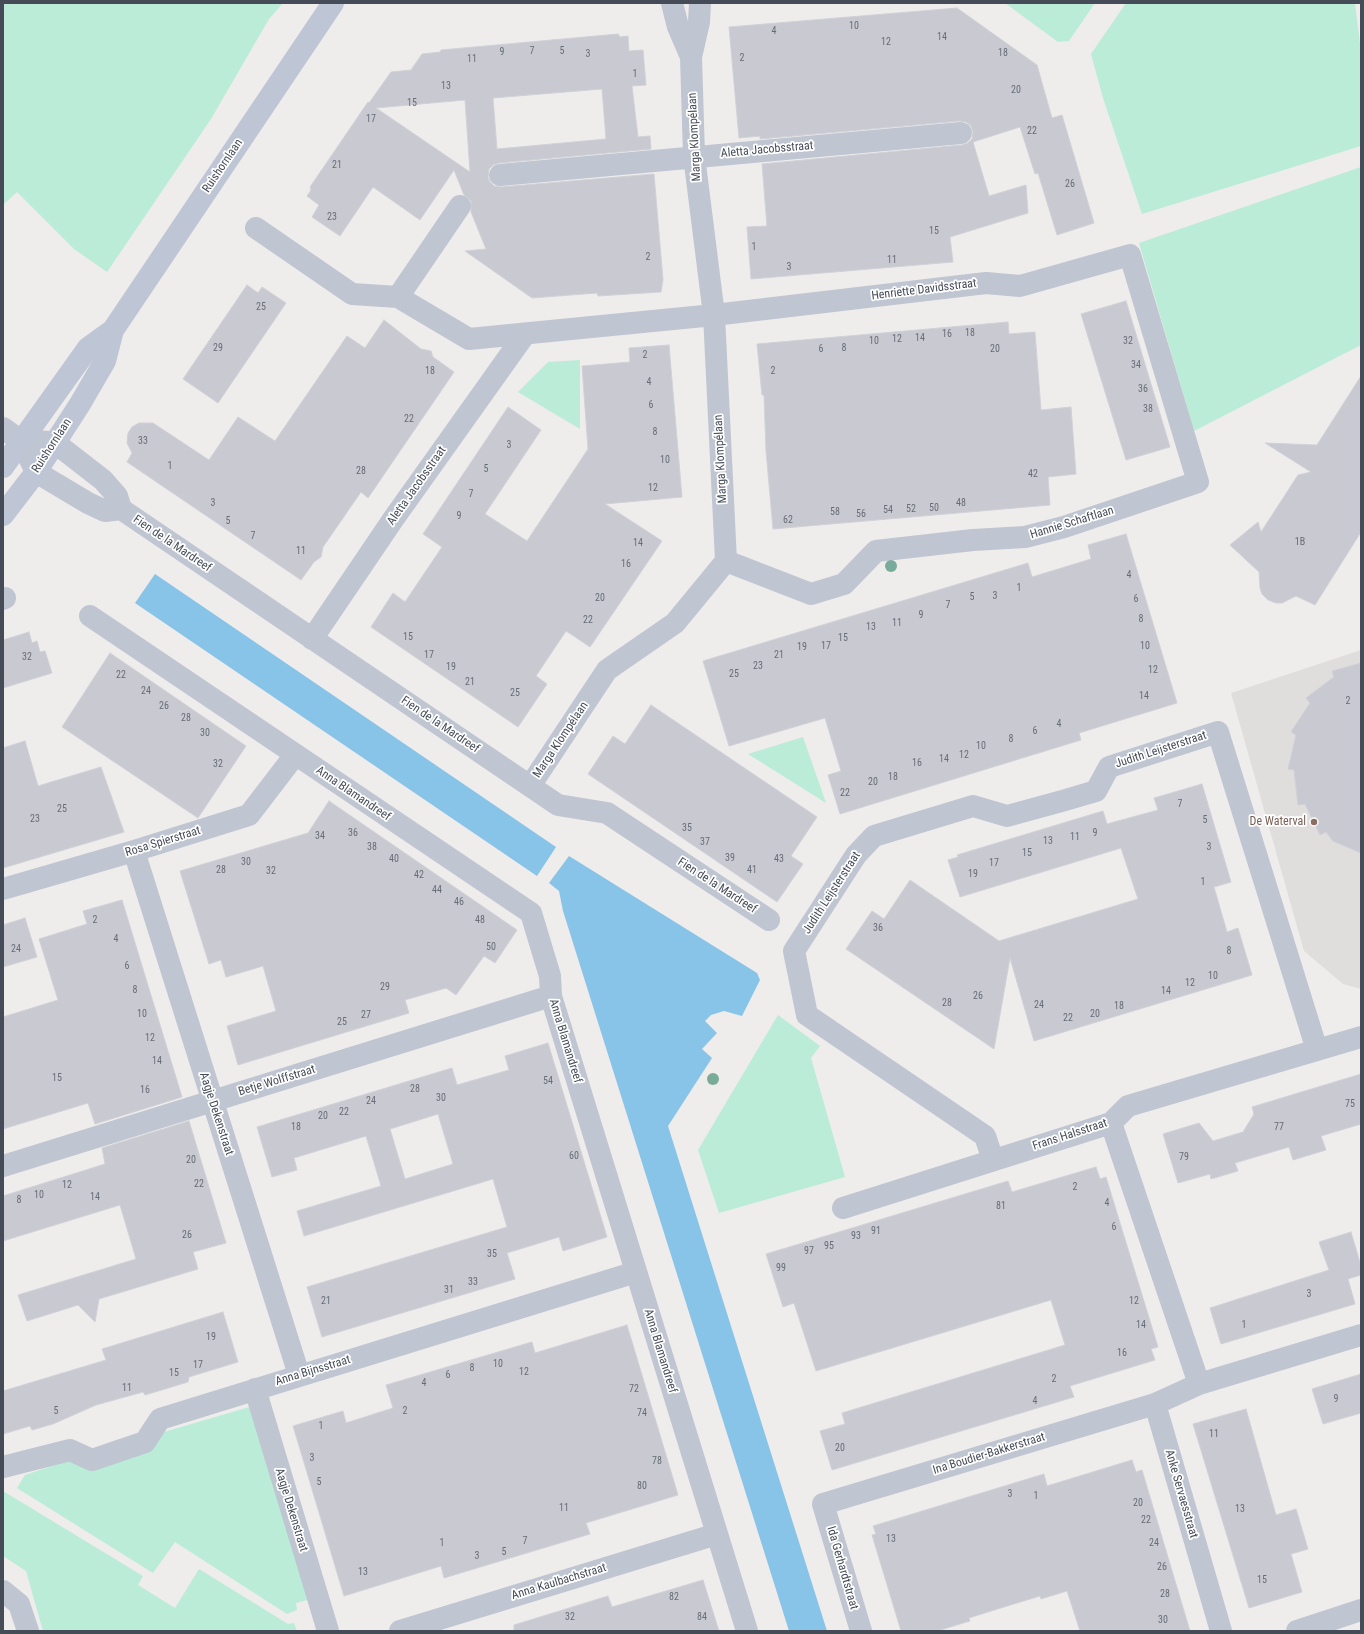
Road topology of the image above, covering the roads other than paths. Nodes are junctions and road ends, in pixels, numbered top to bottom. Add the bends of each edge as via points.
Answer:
1 (333, 3) edge
2 (672, 3) edge
3 (700, 3) edge
4 (691, 57) junction
5 (961, 133) dead end
6 (694, 156) junction
7 (500, 175) dead end
8 (460, 206) dead end
9 (256, 228) dead end
10 (1130, 255) joint
11 (398, 296) junction
12 (714, 314) junction
13 (113, 330) junction
14 (525, 334) junction
15 (3, 428) edge
16 (21, 441) junction
17 (54, 442) junction
18 (3, 466) edge
19 (36, 472) junction
20 (121, 509) junction
21 (3, 515) edge
22 (726, 562) junction
23 (90, 616) dead end
24 (312, 639) junction
25 (296, 754) junction
26 (530, 786) junction
27 (134, 851) junction
28 (3, 889) edge
29 (769, 920) dead end
30 (551, 996) junction
31 (1361, 1037) edge
32 (1317, 1050) junction
33 (212, 1101) junction
34 (1111, 1123) junction
35 (993, 1160) junction
36 (3, 1166) edge
37 (843, 1208) dead end
38 (636, 1272) junction
39 (1361, 1335) edge
40 (299, 1375) junction
41 (1198, 1384) junction
42 (255, 1389) junction
43 (1155, 1404) junction
44 (3, 1468) edge
45 (823, 1504) joint
46 (717, 1534) junction
47 (3, 1592) edge
48 (1361, 1610) edge
49 (28, 1631) edge
50 (328, 1631) edge
51 (400, 1631) edge
52 (747, 1631) edge
53 (861, 1631) edge
54 (1221, 1631) edge
55 (1297, 1631) edge

1 - 13 main road, Ruishornlaan
2 - 4 street, Marga Klompélaan via 678,27
3 - 4 street, Marga Klompélaan
4 - 6 street, Marga Klompélaan
5 - 6 street, Aletta Jacobsstraat
6 - 7 street, Aletta Jacobsstraat
6 - 12 street, Marga Klompélaan
8 - 11 street
9 - 11 street via 352,294
10 - 12 street, Henriette Davidsstraat via 1020,286 986,283
10 - 22 street, Hannie Schaftlaan via 1198,482 1064,527 1025,537 876,551 844,584 811,594
11 - 14 street via 469,339
12 - 14 street
12 - 22 street, Marga Klompélaan
13 - 16 main road, Ruishornlaan via 88,348
13 - 17 main road, Ruishornlaan via 105,361
14 - 24 street, Aletta Jacobsstraat via 394,518
15 - 16 street
16 - 17 street
16 - 18 main road, Ruishornlaan
16 - 19 street
17 - 19 main road, Ruishornlaan
17 - 20 street, Fien de la Mardreef via 103,480 117,496
19 - 20 street, Fien de la Mardreef via 88,503 105,510
19 - 21 main road, Ruishornlaan
20 - 24 street, Fien de la Mardreef
22 - 26 street, Marga Klompélaan via 675,623 607,670
23 - 25 street, Anna Blamandreef
24 - 26 street, Fien de la Mardreef
25 - 27 street, Rosa Spierstraat via 249,815
25 - 30 street, Anna Blamandreef via 531,913 550,976
26 - 29 street, Fien de la Mardreef via 558,805 607,813
27 - 28 street, Rosa Spierstraat
27 - 33 street, Aagje Dekenstraat
30 - 33 street, Betje Wolffstraat
30 - 38 street, Anna Blamandreef
31 - 32 street, Frans Halsstraat
32 - 34 street, Frans Halsstraat via 1128,1106
32 - 35 street, Judith Leijsterstraat via 1218,732 1109,767 1096,791 1006,816 973,806 874,836 856,855 794,951 807,1015 985,1136
33 - 36 street, Betje Wolffstraat
33 - 40 street, Aagje Dekenstraat
34 - 35 street, Frans Halsstraat
34 - 41 street
35 - 37 street, Frans Halsstraat
38 - 40 street, Anna Bijnsstraat
38 - 46 street, Anna Blamandreef
39 - 41 street
40 - 42 street, Anna Bijnsstraat
41 - 43 street
42 - 44 street, Anna Bijnsstraat via 160,1419 145,1442 92,1460 70,1450
42 - 50 street, Aagje Dekenstraat
43 - 45 street, Ina Boudier-Bakkerstraat
43 - 54 street, Anke Servaesstraat
45 - 53 street, Ida Gerhardtstraat
46 - 51 street, Anna Kaulbachstraat
46 - 52 street, Anna Blamandreef
47 - 49 street via 19,1604
48 - 55 street

